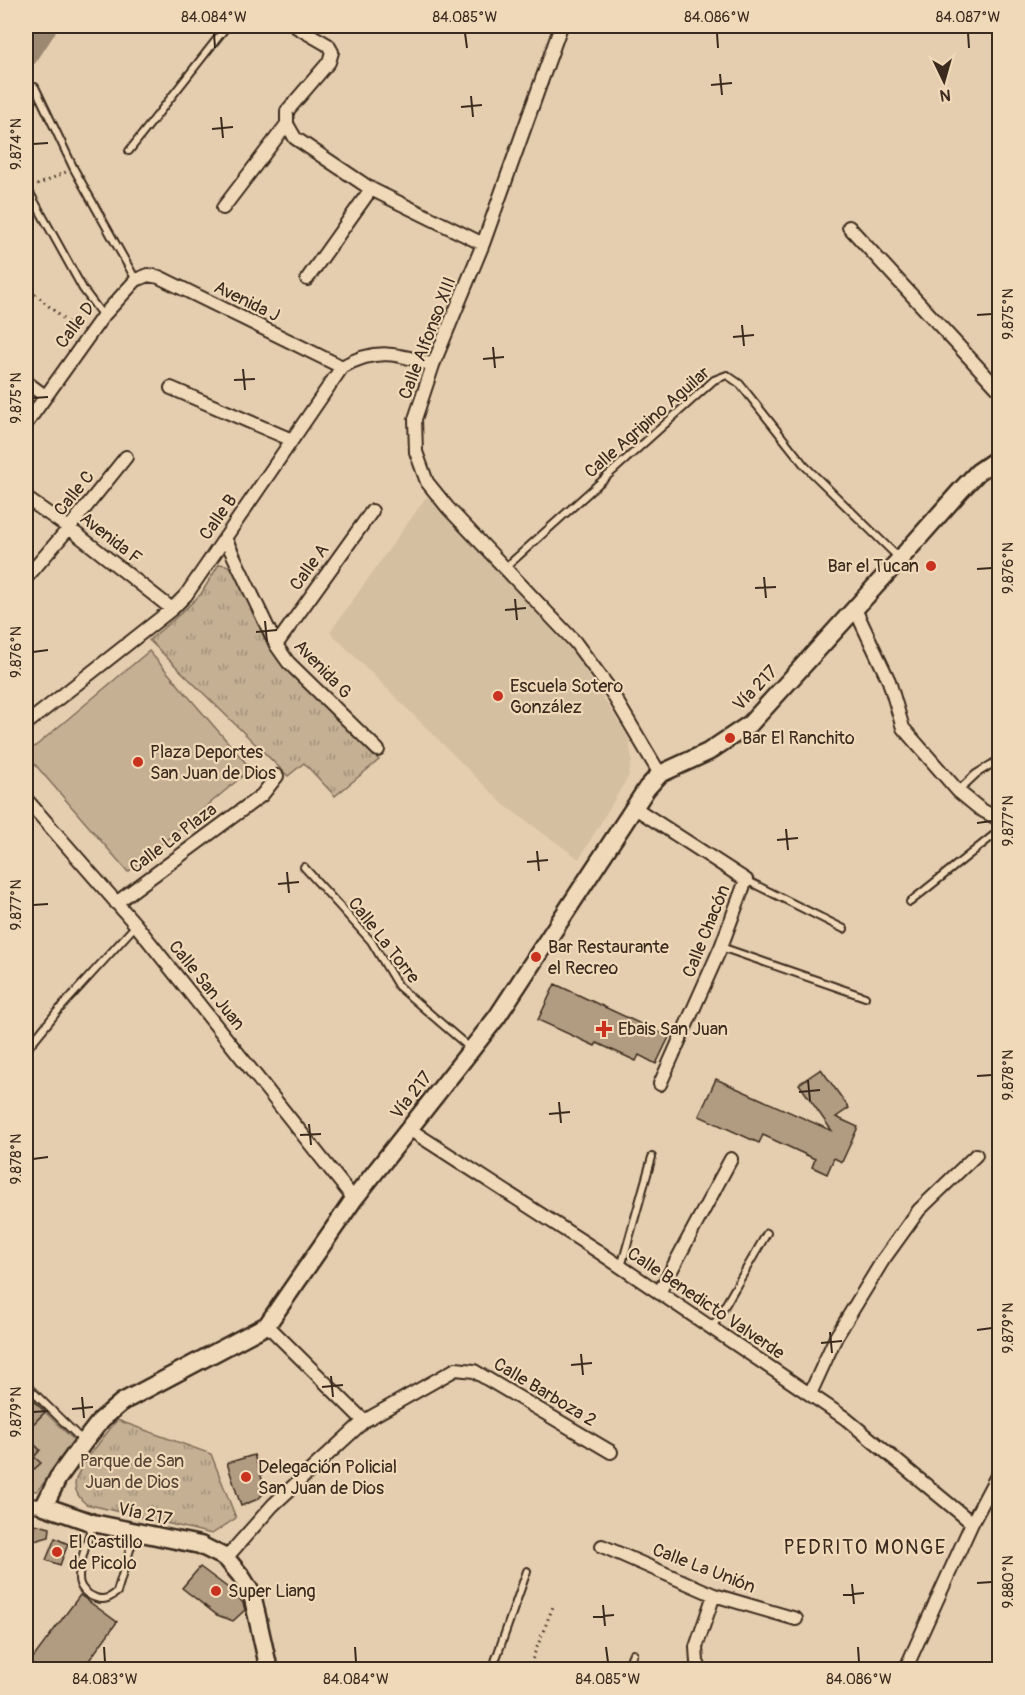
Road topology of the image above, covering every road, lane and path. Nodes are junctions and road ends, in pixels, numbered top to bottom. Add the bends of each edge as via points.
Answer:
1 (227, 26) edge
2 (295, 26) edge
3 (561, 26) edge
4 (36, 87) dead end
5 (287, 124) junction
6 (129, 151) dead end
7 (74, 169) junction
8 (26, 187) edge
9 (371, 189) junction
10 (223, 208) dead end
11 (849, 227) dead end
12 (483, 244) junction
13 (136, 279) junction
14 (307, 279) dead end
15 (26, 286) edge
16 (103, 316) junction
17 (87, 339) junction
18 (433, 365) junction
19 (342, 367) junction
20 (26, 382) edge
21 (171, 388) dead end
22 (999, 391) edge
23 (45, 396) junction
24 (26, 424) edge
25 (292, 441) junction
26 (999, 456) edge
27 (126, 457) dead end
28 (26, 498) edge
29 (372, 511) dead end
30 (69, 528) junction
31 (225, 538) junction
32 (900, 559) junction
33 (506, 567) junction
34 (26, 578) edge
35 (172, 609) junction
36 (855, 609) junction
37 (276, 645) junction
38 (26, 724) edge
39 (378, 750) dead end
40 (999, 759) edge
41 (660, 774) junction
42 (277, 776) dead end
43 (958, 791) junction
44 (26, 800) edge
45 (634, 808) junction
46 (999, 820) edge
47 (999, 830) edge
48 (304, 867) dead end
49 (746, 880) junction
50 (910, 902) dead end
51 (116, 903) junction
52 (136, 925) junction
53 (844, 930) dead end
54 (721, 947) junction
55 (865, 997) dead end
56 (26, 1050) edge
57 (472, 1050) junction
58 (660, 1084) dead end
59 (409, 1129) junction
60 (976, 1155) dead end
61 (652, 1158) dead end
62 (731, 1159) dead end
63 (354, 1199) junction
64 (766, 1233) dead end
65 (621, 1267) junction
66 (659, 1293) junction
67 (267, 1324) junction
68 (711, 1328) junction
69 (26, 1385) edge
70 (810, 1395) junction
71 (364, 1421) junction
72 (84, 1442) junction
73 (611, 1452) dead end
74 (999, 1470) edge
75 (26, 1505) edge
76 (44, 1506) junction
77 (93, 1523) junction
78 (972, 1523) junction
79 (135, 1532) junction
80 (602, 1546) dead end
81 (226, 1558) junction
82 (527, 1571) dead end
83 (714, 1595) junction
84 (554, 1604) dead end
85 (796, 1619) dead end
86 (633, 1653) dead end
87 (269, 1670) edge
88 (492, 1670) edge
89 (528, 1670) edge
90 (626, 1670) edge
91 (701, 1670) edge
92 (905, 1670) edge

1 - 6 lane
2 - 5 street via 328,45 332,52 329,62 287,111
3 - 12 street, Calle Alfonso XIII
4 - 7 lane
5 - 9 street via 295,138
5 - 10 street
7 - 8 path
7 - 13 lane
8 - 16 lane via 83,289
9 - 12 street
9 - 14 street
11 - 22 street
12 - 18 street, Calle Alfonso XIII
13 - 16 street, Calle D
13 - 19 street, Avenida J via 159,277
15 - 17 path
16 - 17 street, Calle D
17 - 23 street, Calle D
18 - 19 street via 400,355 382,355 354,360
18 - 33 street, Calle Alfonso XIII via 415,419 416,452 427,482
19 - 25 street, Calle B
20 - 23 street
21 - 25 street
23 - 24 street, Calle D
25 - 31 street, Calle B
26 - 32 main road, Vía 217 via 978,471
27 - 30 street, Calle C
28 - 30 street, Avenida F
29 - 37 street, Calle A
30 - 34 street, Calle C
30 - 35 street, Avenida F
31 - 35 street, Calle B
31 - 37 street, Avenida G
32 - 33 lane, Calle Agripino Aguilar via 805,466 740,384 727,375 714,380
32 - 36 main road, Vía 217
33 - 41 street, Calle Alfonso XIII via 589,660
35 - 38 street, Calle B
36 - 41 main road, Vía 217 via 750,724 708,752
36 - 43 street via 889,681 903,728
37 - 39 street, Avenida G via 288,662
40 - 43 lane
41 - 45 main road, Vía 217
42 - 51 street, Calle La Plaza via 262,795
43 - 46 street
44 - 51 street, Calle San Juan
45 - 49 street, Calle Chacón
45 - 57 main road, Vía 217
47 - 50 lane
48 - 57 lane, Calle La Torre via 371,941 398,986
49 - 53 lane
49 - 54 street, Calle Chacón
51 - 52 street, Calle San Juan
52 - 56 lane
52 - 63 street, Calle San Juan
54 - 55 lane
54 - 58 street, Calle Chacón
57 - 59 main road, Vía 217
59 - 63 main road, Vía 217
59 - 65 street, Calle Benedicto Valverde
60 - 70 street via 919,1210 883,1260 836,1337
61 - 65 lane
62 - 66 street
63 - 67 main road, Vía 217
64 - 68 lane
65 - 66 street, Calle Benedicto Valverde
66 - 68 street, Calle Benedicto Valverde
67 - 71 street
67 - 72 main road, Vía 217 via 122,1402
68 - 70 street, Calle Benedicto Valverde
69 - 72 lane
70 - 78 street, Calle Benedicto Valverde
71 - 73 street, Calle Barboza 2 via 456,1369 474,1371
71 - 81 street, Calle Barboza 2 via 273,1505
72 - 76 main road, Vía 217
74 - 78 street
75 - 76 street
76 - 77 main road, Vía 217
77 - 79 main road, Vía 217
77 - 79 lane via 79,1579 84,1592 97,1599 117,1592
78 - 92 street
79 - 81 main road, Vía 217 via 200,1545
80 - 83 street, Calle La Unión
81 - 87 main road, Vía 217 via 252,1594
82 - 88 lane
83 - 85 street, Calle La Unión
83 - 91 street via 696,1647
84 - 89 path
86 - 90 lane

